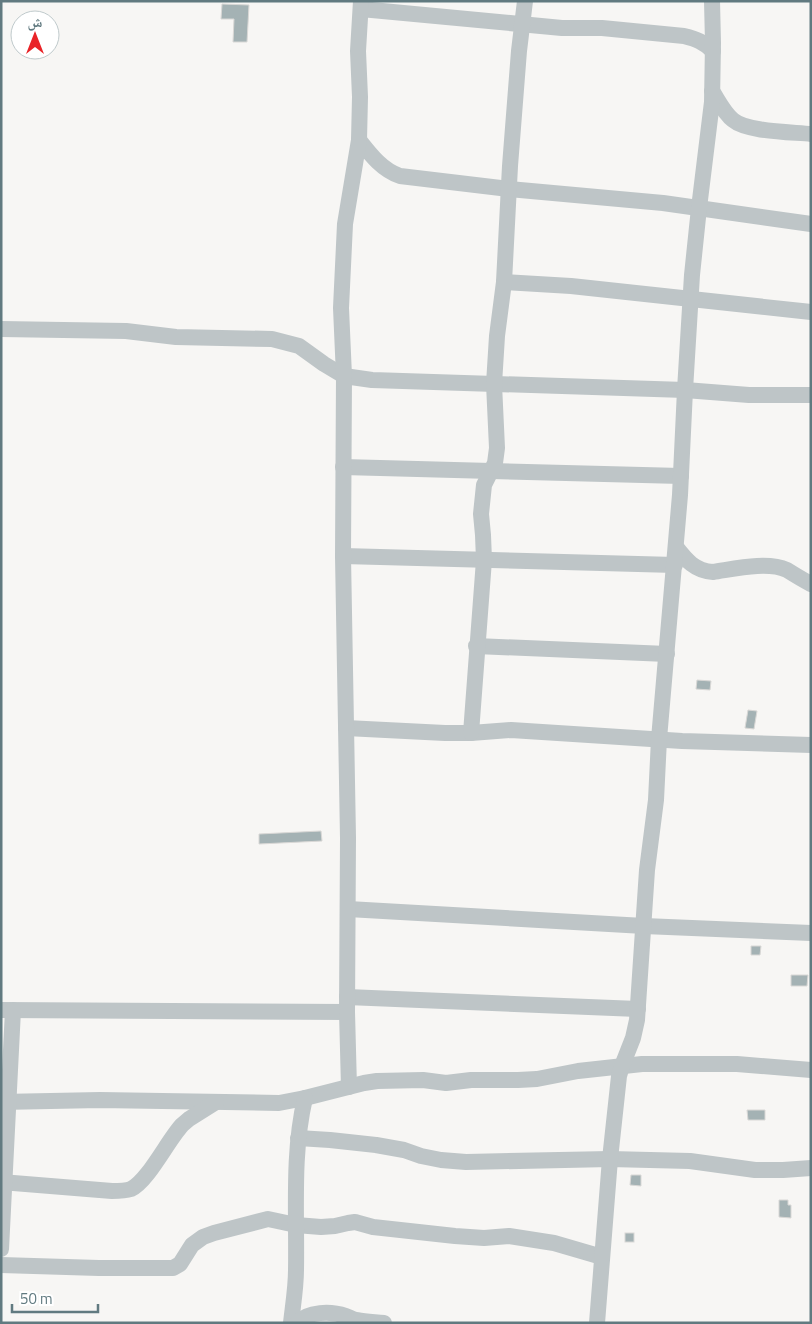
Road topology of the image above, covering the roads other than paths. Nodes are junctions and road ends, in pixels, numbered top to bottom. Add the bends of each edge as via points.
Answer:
1 (525, 1) edge
2 (712, 1) edge
3 (360, 5) edge
4 (522, 24) junction
5 (713, 51) junction
6 (712, 91) junction
7 (811, 134) edge
8 (359, 140) junction
9 (509, 189) junction
10 (699, 208) junction
11 (811, 224) edge
12 (504, 282) junction
13 (691, 298) junction
14 (811, 312) edge
15 (1, 329) edge
16 (344, 376) junction
17 (494, 384) junction
18 (685, 390) junction
19 (811, 395) edge
20 (343, 467) junction
21 (491, 471) junction
22 (681, 476) junction
23 (676, 547) junction
24 (343, 556) junction
25 (484, 560) junction
26 (674, 565) junction
27 (811, 584) edge
28 (476, 646) junction
29 (667, 654) junction
30 (346, 728) junction
31 (471, 733) junction
32 (659, 739) junction
33 (811, 746) edge
34 (348, 909) junction
35 (644, 926) junction
36 (811, 933) edge
37 (347, 1004) junction
38 (638, 1009) junction
39 (7, 1010) edge
40 (622, 1066) junction
41 (811, 1070) edge
42 (349, 1087) junction
43 (305, 1098) junction
44 (5, 1102) edge
45 (216, 1102) junction
46 (298, 1138) junction
47 (610, 1159) junction
48 (811, 1168) edge
49 (3, 1182) edge
50 (296, 1225) junction
51 (1, 1250) edge
52 (602, 1257) junction
53 (1, 1265) edge
54 (291, 1323) edge
55 (297, 1323) edge
56 (384, 1323) edge
57 (597, 1323) edge

1 - 4 street
2 - 5 street
3 - 4 street
3 - 8 street
4 - 5 street via 684,36 696,38
4 - 9 street
5 - 6 street
6 - 7 street via 732,120 740,125
6 - 10 street
8 - 9 street via 392,174
8 - 16 street via 344,233 341,308
9 - 10 street
9 - 12 street
10 - 11 street
10 - 13 street
12 - 13 street
12 - 17 street
13 - 14 street
13 - 18 street
15 - 16 street via 126,331 176,337 272,339 300,346
16 - 17 street via 372,380
16 - 20 street
17 - 18 street
17 - 21 street via 497,448
18 - 19 street
18 - 22 street
20 - 21 street
20 - 24 street
21 - 22 street
21 - 25 street via 484,485 481,514
22 - 23 street
23 - 26 street
23 - 27 street via 699,570 713,572 772,567 787,570
24 - 25 street
24 - 30 street
25 - 26 street
25 - 28 street
26 - 29 street
28 - 29 street
28 - 31 street
29 - 32 street
30 - 31 street
30 - 34 street
31 - 32 street via 511,730
32 - 33 street
32 - 35 street
34 - 35 street
34 - 37 street
35 - 36 street
35 - 38 street
37 - 38 street
37 - 39 street
37 - 42 street
38 - 40 street via 633,1038
39 - 44 street
40 - 41 street via 737,1064
40 - 42 street via 537,1079 446,1083 392,1080
40 - 47 street
42 - 43 street
43 - 45 street via 270,1103
43 - 46 street
44 - 45 street
44 - 49 street
45 - 49 street via 182,1125 142,1180 132,1188 112,1191
46 - 47 street via 376,1145 441,1160
46 - 50 street
47 - 48 street via 690,1161 755,1170
47 - 52 street
49 - 51 street
50 - 52 street via 321,1227 355,1222 456,1236 509,1236 554,1243
50 - 53 street via 268,1219 214,1233 192,1244 180,1264 173,1268
50 - 54 street
52 - 57 street
55 - 56 street via 312,1314

